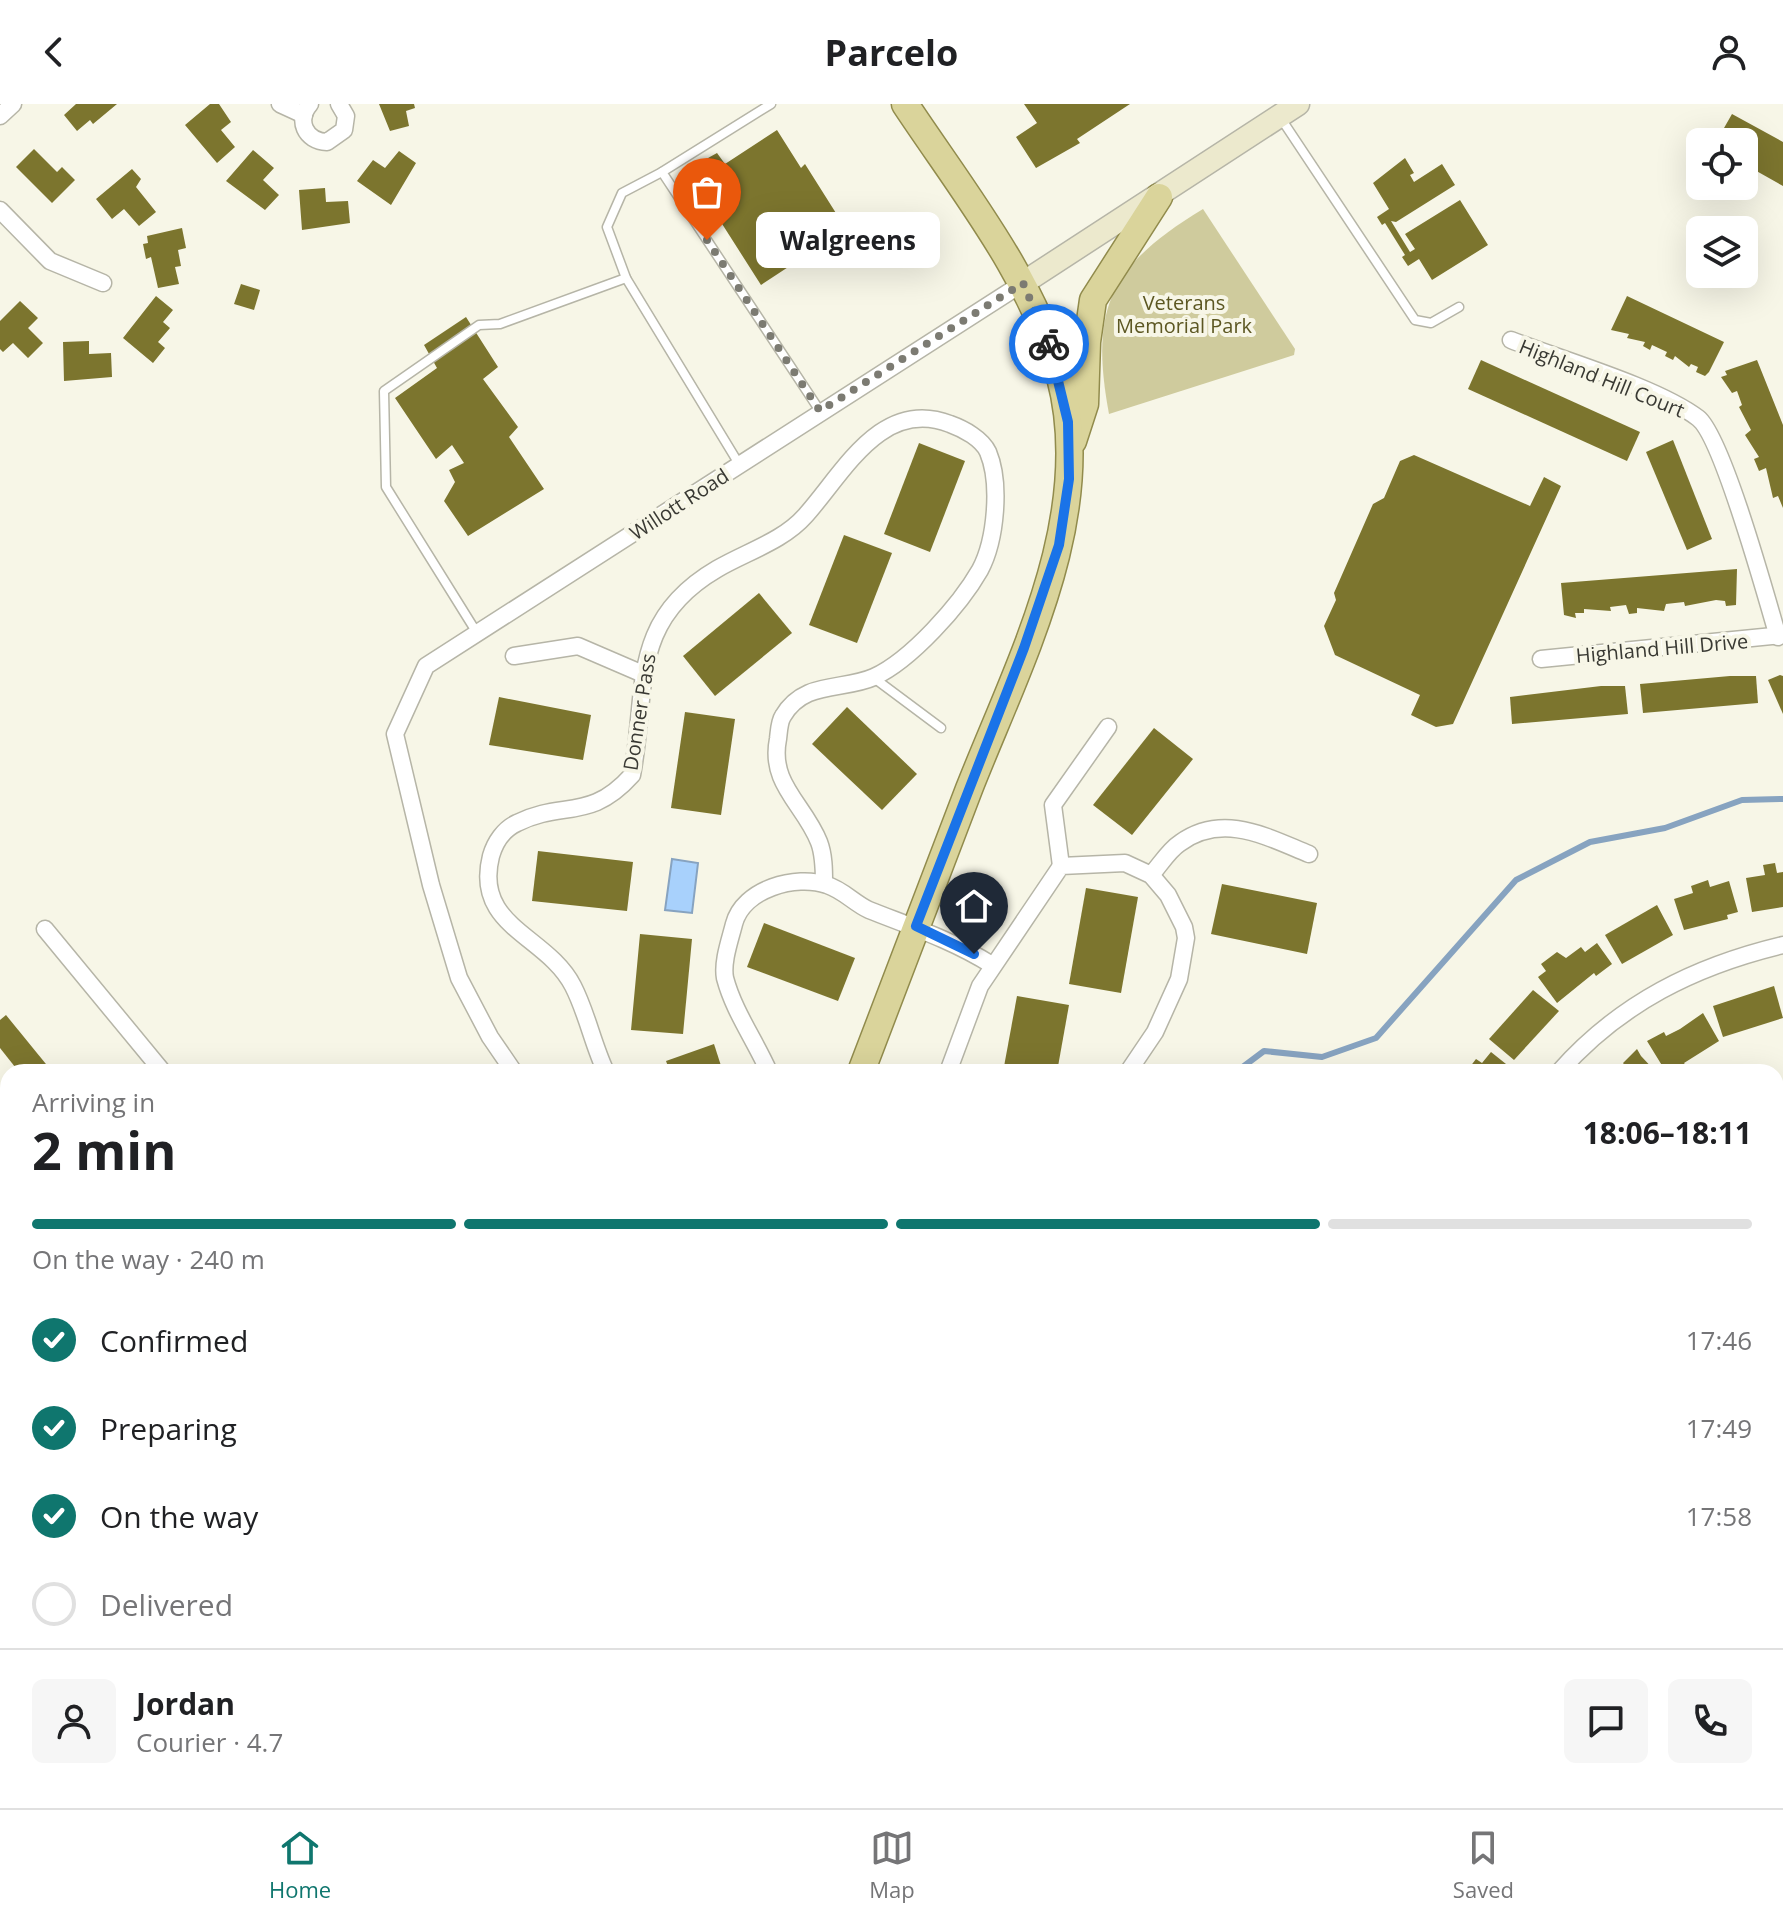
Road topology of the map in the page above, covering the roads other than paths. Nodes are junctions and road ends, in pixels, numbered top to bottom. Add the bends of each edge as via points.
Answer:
1 (13, 104) edge
2 (280, 104) edge
3 (339, 104) edge
4 (771, 104) edge
5 (905, 104) edge
6 (307, 110) edge
7 (1289, 110) edge
8 (0, 116) edge
9 (662, 172) junction
10 (1159, 197) junction
11 (0, 210) edge
12 (626, 278) junction
13 (103, 283) dead end
14 (1023, 283) junction
15 (1459, 307) dead end
16 (1511, 340) dead end
17 (820, 411) junction
18 (1069, 452) junction
19 (739, 464) junction
20 (477, 634) junction
21 (1781, 636) edge
22 (514, 656) dead end
23 (1541, 659) dead end
24 (643, 674) junction
25 (874, 677) junction
26 (1108, 727) dead end
27 (941, 728) dead end
28 (1309, 854) dead end
29 (1061, 866) junction
30 (1151, 875) junction
31 (824, 883) junction
32 (916, 926) junction
33 (45, 929) dead end
34 (1783, 945) edge
35 (992, 965) junction
36 (156, 1064) edge
37 (509, 1064) edge
38 (603, 1064) edge
39 (765, 1064) edge
40 (864, 1064) edge
41 (951, 1064) edge
42 (1133, 1064) edge
43 (1567, 1064) edge

1 - 8 street
2 - 6 street
3 - 6 street via 346,123 334,140 313,139 304,128
4 - 9 lane
5 - 14 main road
7 - 10 main road, Willott Road
7 - 15 lane via 1415,320 1431,323
9 - 12 lane via 622,193 607,227
9 - 17 lane
10 - 14 main road, Willott Road
10 - 18 main road via 1093,300 1085,404
11 - 13 street via 50,261
12 - 19 lane
12 - 20 lane via 500,324 479,325 384,391 386,487
14 - 17 street, Willott Road
14 - 18 main road via 1044,326 1060,379
16 - 21 street, Highland Hill Court via 1701,419 1727,473
17 - 19 street, Willott Road
18 - 32 main road via 1059,545
19 - 20 street, Willott Road
20 - 37 street, Willott Road via 426,666 395,734 459,978
21 - 23 street, Highland Hill Drive
22 - 24 street via 578,646
24 - 25 street, Donner Pass via 650,641 699,580 802,520 870,437 899,423 932,417 984,443 996,471 995,507 981,568 911,651
24 - 38 street, Donner Pass via 632,775 605,799 582,810 560,810 518,822 493,849 487,873 489,894 509,925 554,960 574,987
25 - 27 lane
25 - 31 street, Donner Pass via 804,694 782,716 775,765 819,841
26 - 29 street via 1053,805
28 - 30 street via 1243,827 1212,830 1179,843
29 - 30 street via 1125,863
29 - 35 street
30 - 42 street via 1168,895 1186,938 1179,979
31 - 32 street via 866,909
31 - 39 street via 778,885 754,896 736,918 724,974 737,1015
32 - 35 street
32 - 40 main road
33 - 36 street
34 - 43 street via 1719,961 1658,990 1602,1030
35 - 41 street

